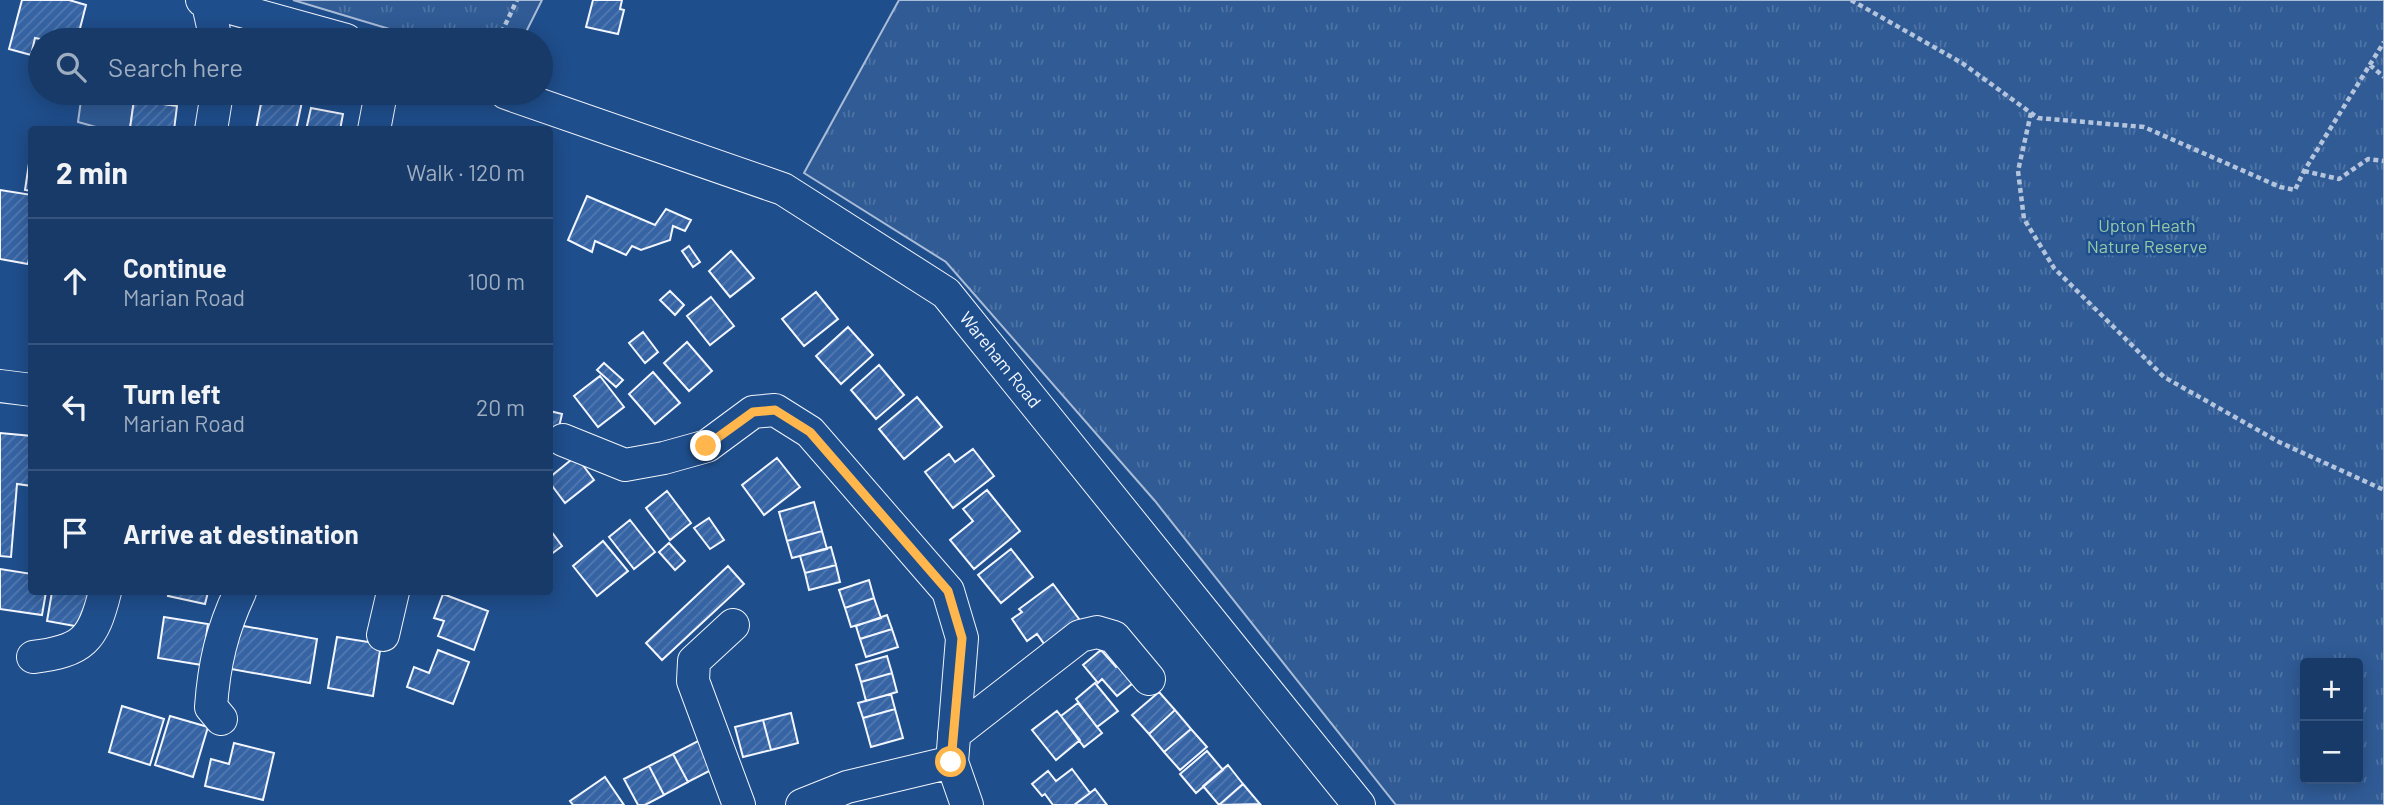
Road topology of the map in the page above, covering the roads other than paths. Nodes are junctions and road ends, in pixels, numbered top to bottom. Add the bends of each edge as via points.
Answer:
1 (206, 0) edge
2 (213, 28) edge
3 (304, 28) edge
4 (215, 105) edge
5 (379, 105) edge
6 (541, 105) edge
7 (212, 126) edge
8 (375, 126) edge
9 (0, 386) edge
10 (28, 390) edge
11 (563, 440) dead end
12 (104, 595) edge
13 (239, 595) edge
14 (386, 595) edge
15 (733, 625) dead end
16 (383, 635) dead end
17 (33, 657) dead end
18 (1149, 679) dead end
19 (221, 719) dead end
20 (953, 748) junction
21 (739, 805) edge
22 (802, 805) edge
23 (967, 805) edge
24 (1359, 805) edge

1 - 2 street
1 - 3 street
4 - 7 street
5 - 8 street
6 - 24 street, Wareham Road via 783,189 946,293
9 - 10 street
11 - 20 street via 625,465 706,446 753,412 775,410 810,432 948,591 962,638
12 - 17 street via 89,636 58,654
13 - 19 street via 222,632 214,677 211,707
14 - 16 street
15 - 21 street via 694,661 693,681
18 - 20 street via 1114,637 1097,632 1080,636
20 - 22 street
20 - 23 street

